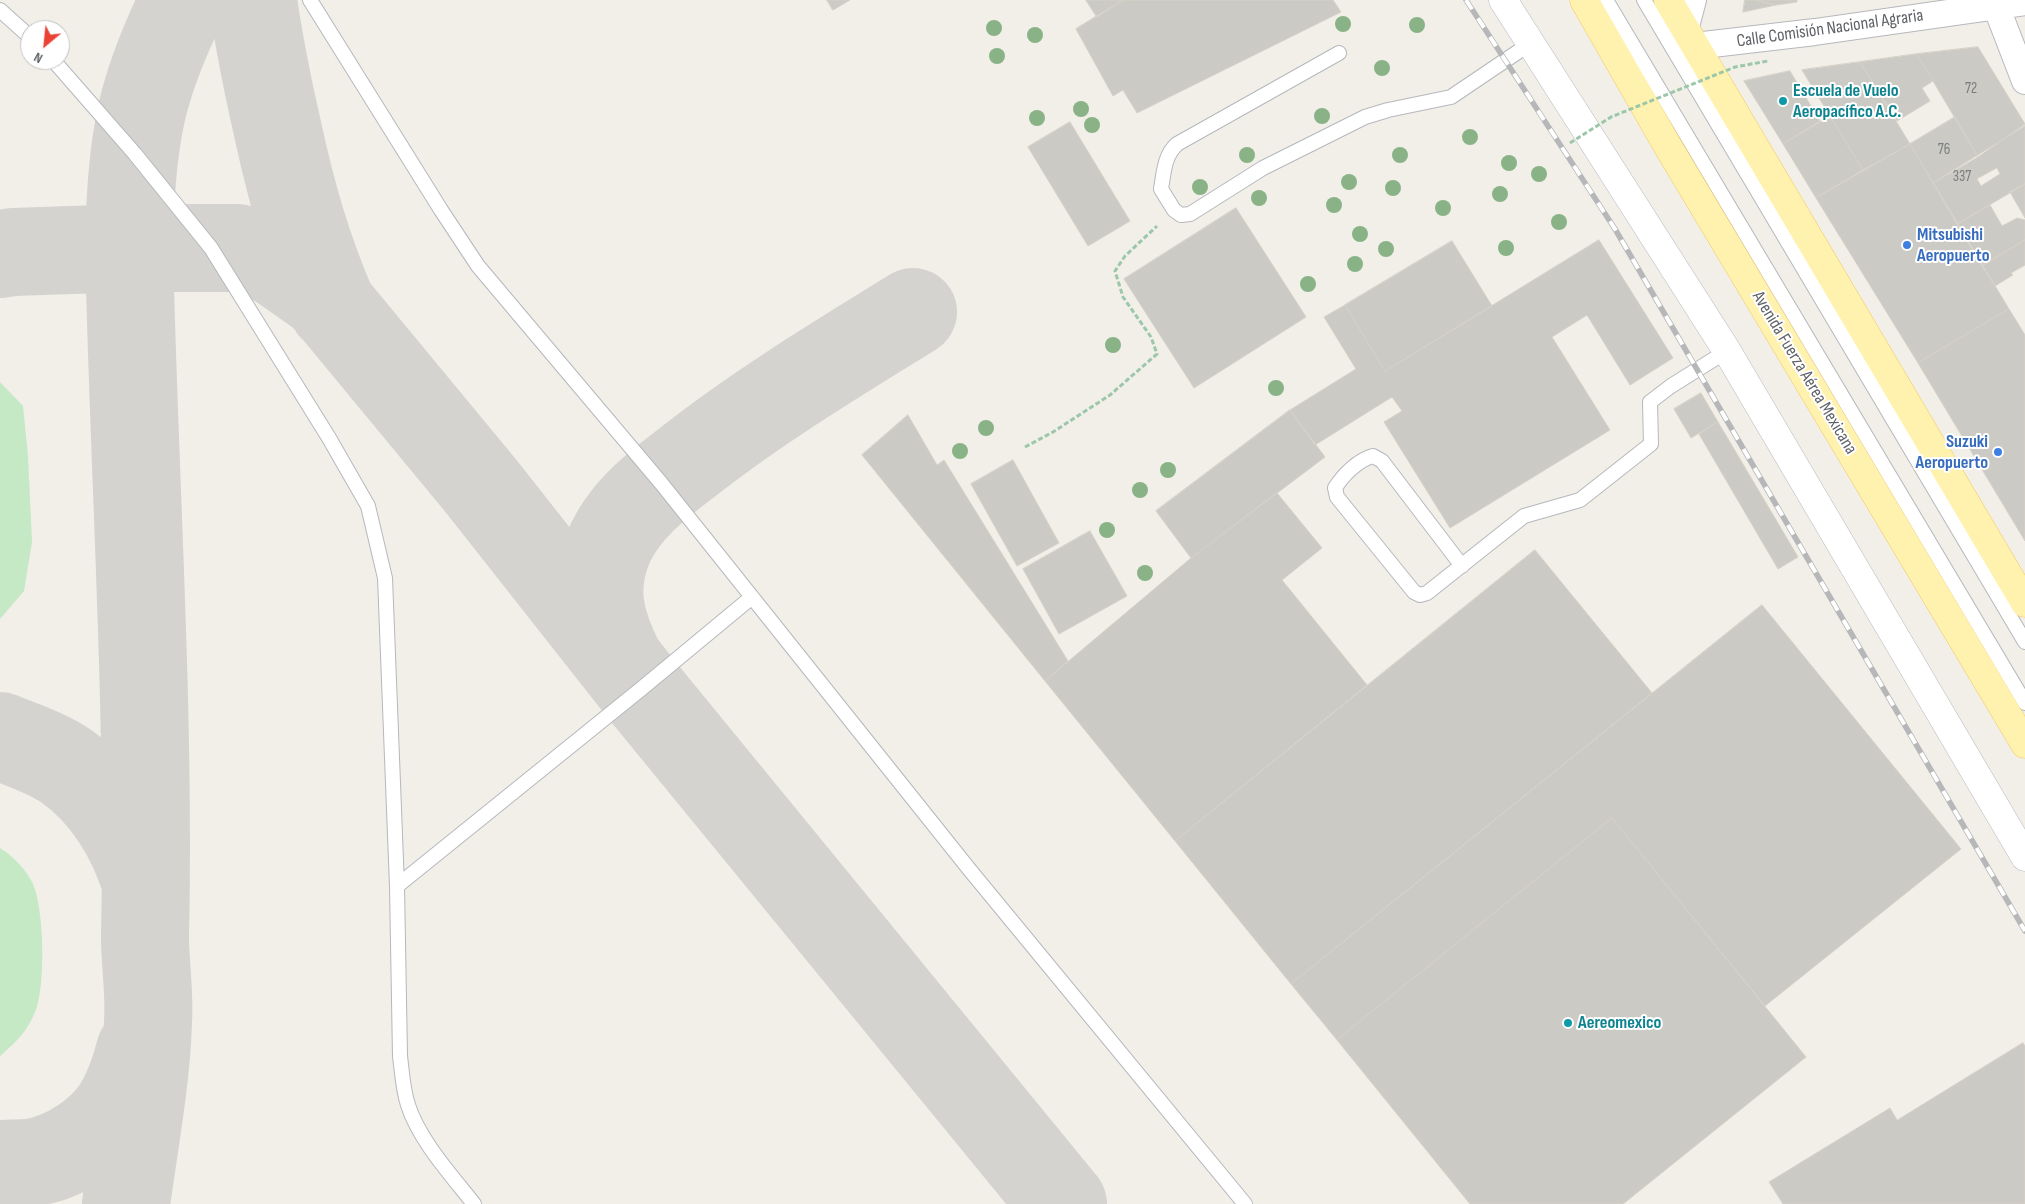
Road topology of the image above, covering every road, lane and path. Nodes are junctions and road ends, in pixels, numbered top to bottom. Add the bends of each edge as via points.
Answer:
1 (310, 0) edge
2 (1503, 0) edge
3 (1564, 0) edge
4 (1584, 0) edge
5 (1606, 0) edge
6 (1644, 0) edge
7 (1668, 0) edge
8 (1693, 0) edge
9 (2025, 2) edge
10 (1997, 3) edge
11 (0, 10) edge
12 (20, 28) edge
13 (1690, 38) junction
14 (1531, 43) junction
15 (1611, 44) junction
16 (1339, 53) dead end
17 (1768, 61) dead end
18 (62, 70) edge
19 (2025, 81) edge
20 (1570, 142) dead end
21 (1174, 210) junction
22 (1727, 350) junction
23 (1024, 447) dead end
24 (1462, 566) junction
25 (752, 597) junction
26 (2025, 604) edge
27 (2025, 642) edge
28 (2025, 703) edge
29 (2025, 744) edge
30 (2025, 857) edge
31 (397, 886) junction
32 (474, 1204) edge
33 (1245, 1204) edge

1 - 25 lane via 478,266 661,483
2 - 14 street
3 - 15 main road
4 - 15 main road, Avenida Fuerza Aérea Mexicana
5 - 28 lane
6 - 27 lane
7 - 13 main road
8 - 13 street
9 - 10 street, Calle Comisión Nacional Agraria
10 - 13 street, Calle Comisión Nacional Agraria via 1815,32
10 - 19 street
11 - 12 lane
13 - 26 main road
14 - 21 lane via 1451,96 1365,117 1263,168 1190,214 1181,215
14 - 22 street
15 - 29 main road, Avenida Fuerza Aérea Mexicana via 1667,145
16 - 21 lane via 1177,144 1165,161 1161,190
17 - 20 path, bridge via 1735,67 1611,117
18 - 31 lane via 136,154 211,248 368,506 385,578
21 - 23 path via 1125,256 1115,271 1124,297 1151,337 1157,354 1110,395
22 - 24 lane via 1650,402 1651,444 1580,500 1524,516
22 - 30 street
24 - 24 lane via 1382,461 1373,456 1364,458 1340,480 1335,488 1337,497 1414,592 1420,596 1427,593
25 - 31 lane
25 - 33 lane via 969,869
31 - 32 lane via 400,1056 408,1106 434,1152

